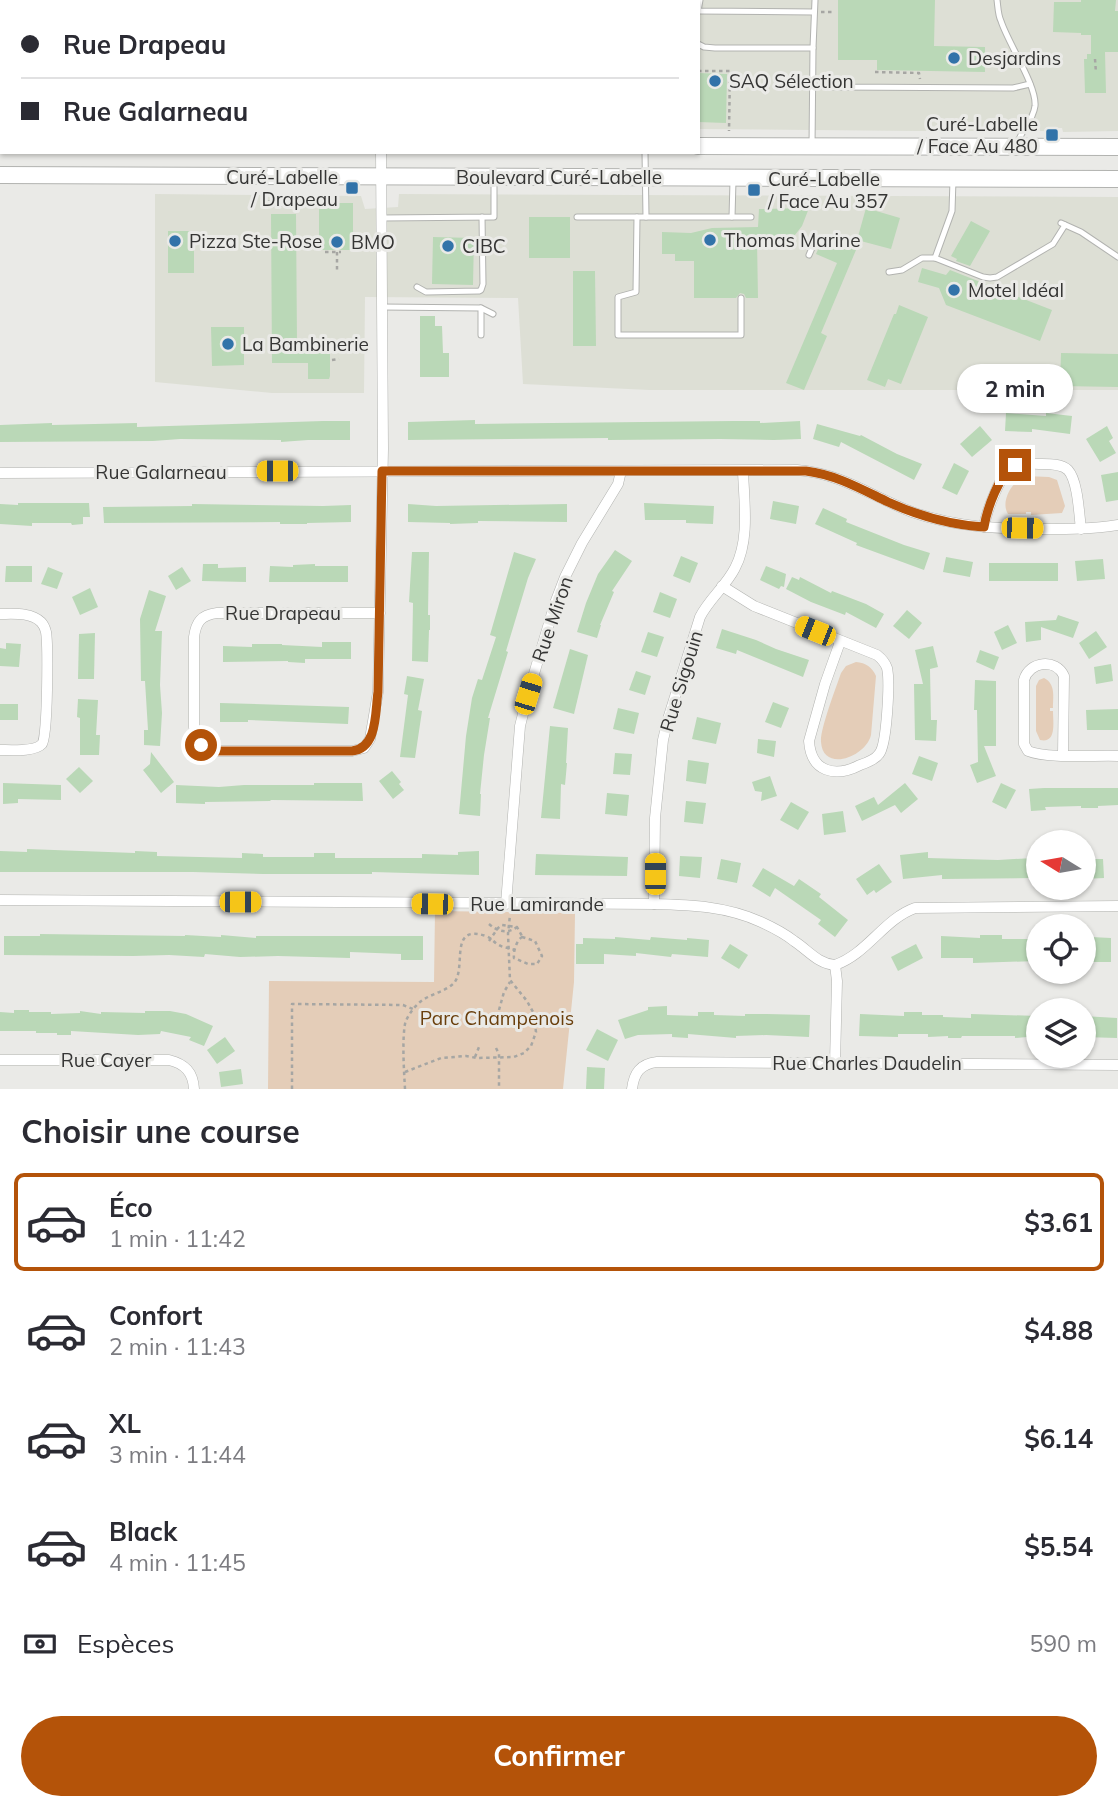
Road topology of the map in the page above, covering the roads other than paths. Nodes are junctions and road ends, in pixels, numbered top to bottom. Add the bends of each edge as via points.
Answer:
1 (815, 0) edge
2 (996, 0) edge
3 (700, 11) edge
4 (814, 12) junction
5 (700, 45) edge
6 (813, 48) junction
7 (1030, 85) junction
8 (813, 86) junction
9 (700, 146) edge
10 (812, 146) junction
11 (1017, 147) junction
12 (1118, 147) edge
13 (380, 154) edge
14 (645, 154) edge
15 (0, 175) edge
16 (381, 177) junction
17 (494, 177) junction
18 (646, 177) junction
19 (733, 177) junction
20 (953, 178) junction
21 (1118, 179) edge
22 (290, 203) dead end
23 (264, 204) dead end
24 (482, 217) junction
25 (577, 217) dead end
26 (637, 217) junction
27 (646, 217) junction
28 (732, 217) junction
29 (751, 217) dead end
30 (382, 218) junction
31 (812, 248) dead end
32 (809, 255) dead end
33 (1118, 257) edge
34 (935, 258) junction
35 (889, 272) dead end
36 (417, 287) dead end
37 (741, 298) dead end
38 (382, 307) junction
39 (481, 308) junction
40 (493, 314) dead end
41 (481, 335) dead end
42 (382, 471) junction
43 (621, 471) junction
44 (744, 471) junction
45 (0, 473) edge
46 (1118, 525) edge
47 (984, 527) junction
48 (1081, 528) junction
49 (722, 586) junction
50 (380, 613) junction
51 (0, 614) edge
52 (840, 642) junction
53 (0, 750) edge
54 (1063, 755) junction
55 (1118, 756) edge
56 (0, 900) edge
57 (506, 904) junction
58 (654, 905) junction
59 (1118, 906) edge
60 (835, 965) junction
61 (0, 1060) edge
62 (835, 1063) junction
63 (1118, 1065) edge
64 (194, 1089) edge
65 (632, 1089) edge

1 - 4 lane
2 - 7 lane
3 - 4 lane
4 - 6 lane
5 - 6 lane
6 - 8 lane
7 - 8 lane
7 - 11 lane via 1035,108
8 - 10 lane
9 - 10 main road
10 - 11 main road
11 - 12 main road
13 - 16 street, Rue Drapeau
14 - 18 lane
15 - 16 main road, Boulevard Curé-Labelle
16 - 17 main road, Boulevard Curé-Labelle
16 - 30 street, Rue Drapeau
17 - 18 main road, Boulevard Curé-Labelle
17 - 24 lane via 494,217
18 - 19 main road, Boulevard Curé-Labelle
18 - 27 lane
19 - 20 main road, Boulevard Curé-Labelle
19 - 28 lane
20 - 21 main road, Boulevard Curé-Labelle
20 - 34 lane via 952,211
22 - 23 lane
24 - 30 lane
24 - 36 lane via 481,290 426,292
25 - 26 lane
26 - 27 lane
26 - 37 lane via 636,292 618,297 618,335 741,335
27 - 28 lane
28 - 29 lane
30 - 38 street, Rue Drapeau
31 - 32 lane
33 - 34 lane via 1063,224 1048,248 994,278
34 - 35 lane via 922,258
38 - 39 lane
38 - 42 street, Rue Drapeau
39 - 40 lane
39 - 41 lane
42 - 43 street, Rue Galarneau
42 - 45 street, Rue Galarneau
42 - 50 street, Rue Drapeau
43 - 44 street, Rue Galarneau
43 - 57 street, Rue Miron via 620,482 565,576 528,694 520,726
44 - 47 street, Rue Galarneau via 832,475 912,512
44 - 49 street, Rue Sigouin via 742,548 735,569
46 - 48 street, Rue Galarneau
47 - 48 street, Rue Galarneau
47 - 48 street via 989,504 1009,470 1020,464 1045,464 1070,472
49 - 52 street via 754,606
49 - 58 street, Rue Sigouin via 700,617 663,740 655,818
50 - 50 street, Rue Drapeau via 217,613 203,617 194,637 198,742 219,751 364,748 372,733 378,692
51 - 53 street via 29,616 41,622 46,635 46,728 43,744 35,748
52 - 52 street via 882,658 888,680 881,752 840,773 820,766 809,741
54 - 54 street via 1064,677 1057,667 1036,666 1024,680 1024,744 1034,753
54 - 55 street
56 - 57 street, Rue Lamirande
57 - 58 street, Rue Lamirande
58 - 60 street, Rue Lamirande via 710,907 741,914 786,935 822,962
59 - 60 street via 915,908
60 - 62 street
61 - 64 street, Rue Cayer via 169,1060 188,1069
62 - 63 street, Rue Charles Daudelin
62 - 65 street, Rue Charles Daudelin via 652,1062 639,1069

